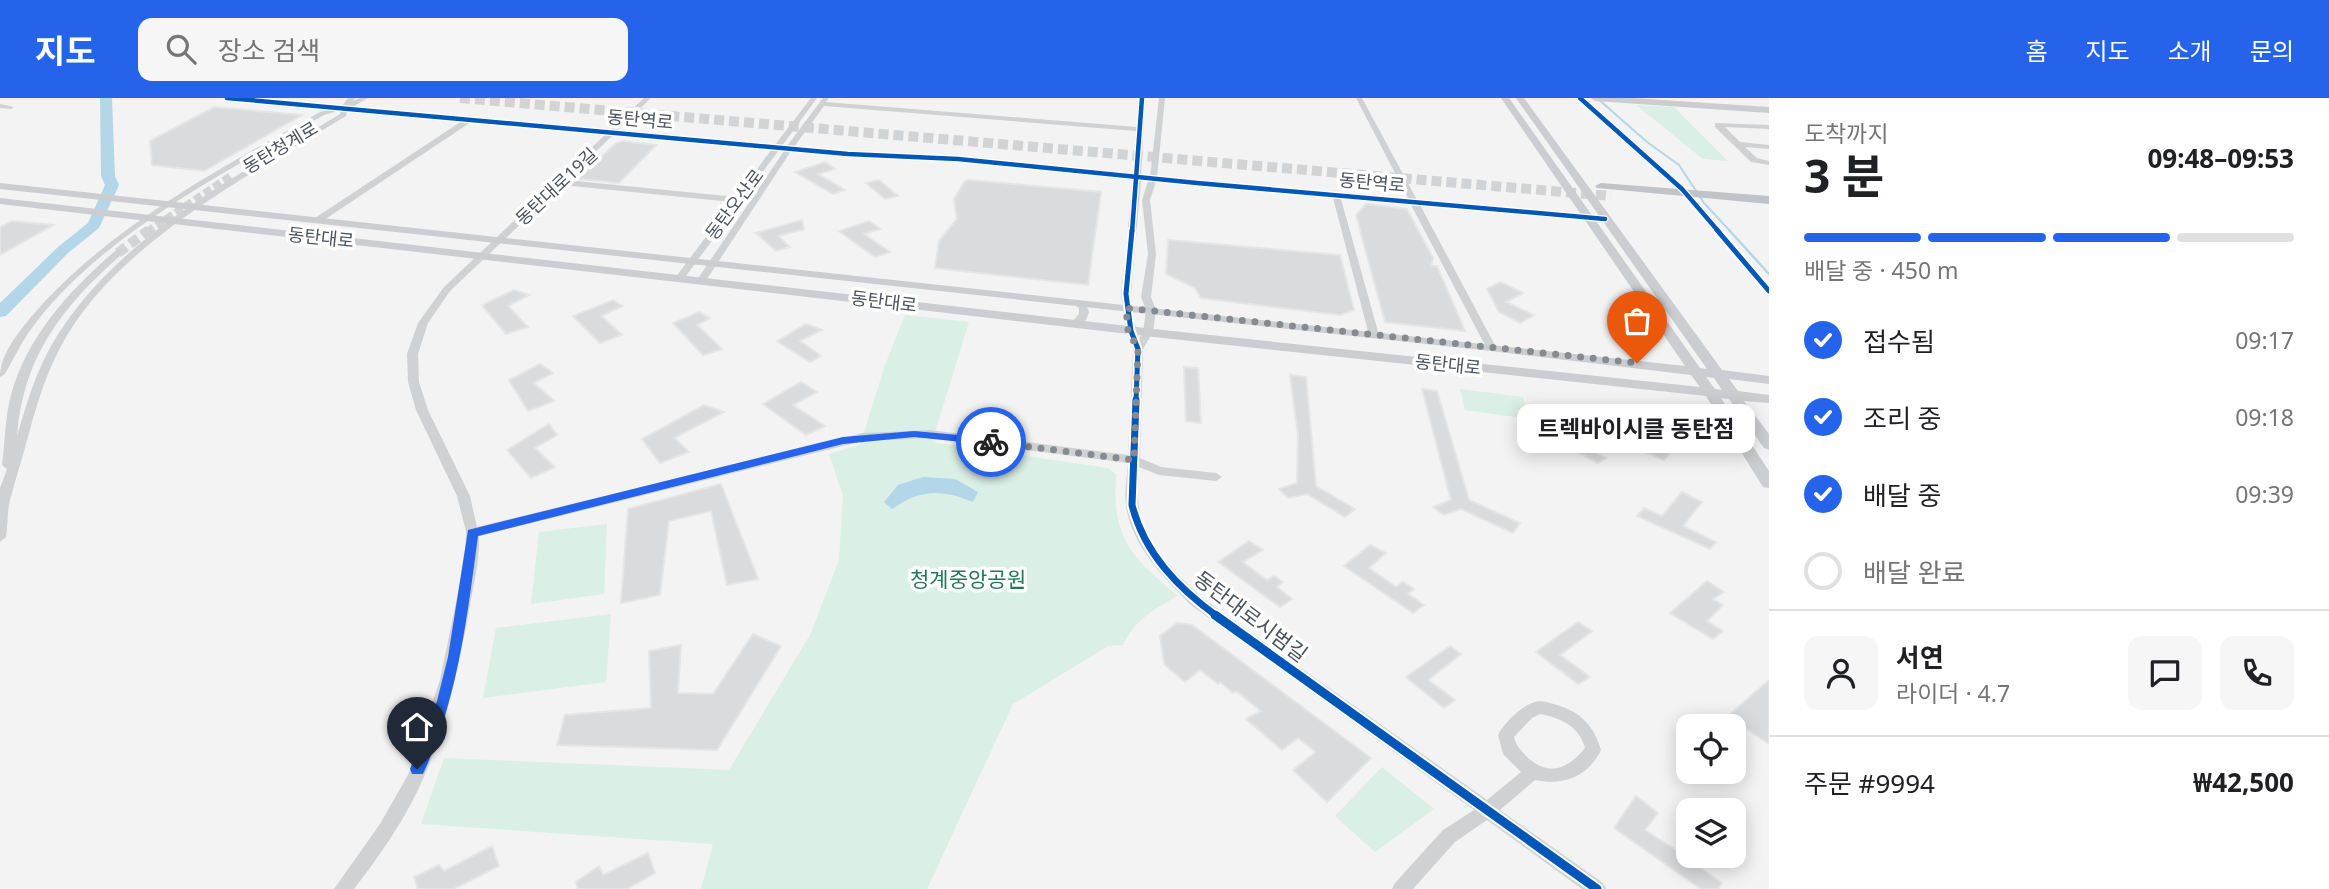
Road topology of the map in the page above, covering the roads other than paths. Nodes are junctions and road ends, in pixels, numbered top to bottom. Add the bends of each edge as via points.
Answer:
1 (7, 98) edge
2 (227, 98) edge
3 (352, 98) edge
4 (366, 98) edge
5 (642, 98) edge
6 (648, 98) edge
7 (814, 98) edge
8 (1142, 98) edge
9 (1161, 98) edge
10 (1359, 98) edge
11 (1505, 98) edge
12 (1520, 98) edge
13 (1595, 98) edge
14 (1691, 98) edge
15 (824, 101) edge
16 (0, 104) edge
17 (1769, 104) edge
18 (11, 107) dead end
19 (344, 108) junction
20 (1769, 110) edge
21 (469, 120) junction
22 (1769, 127) edge
23 (1140, 129) junction
24 (613, 132) junction
25 (1738, 144) junction
26 (1769, 147) edge
27 (775, 149) junction
28 (788, 150) junction
29 (1769, 163) edge
30 (1073, 174) joint
31 (1136, 177) junction
32 (212, 179) junction
33 (235, 179) junction
34 (1152, 179) junction
35 (560, 182) junction
36 (0, 186) edge
37 (1601, 186) tunnel mouth
38 (1336, 195) junction
39 (1611, 196) tunnel mouth
40 (1667, 196) junction
41 (738, 200) junction
42 (1141, 200) junction
43 (0, 201) edge
44 (1414, 202) junction
45 (171, 204) junction
46 (1766, 205) edge
47 (197, 207) junction
48 (1586, 217) junction
49 (150, 218) junction
50 (1605, 219) junction
51 (318, 220) junction
52 (177, 221) junction
53 (459, 235) junction
54 (709, 238) junction
55 (499, 240) junction
56 (728, 241) junction
57 (115, 249) junction
58 (140, 249) junction
59 (434, 249) junction
60 (483, 255) junction
61 (693, 261) junction
62 (713, 263) junction
63 (680, 278) junction
64 (702, 280) junction
65 (1077, 303) junction
66 (1126, 308) junction
67 (1151, 310) junction
68 (1076, 323) junction
69 (1128, 330) junction
70 (1148, 332) junction
71 (1374, 335) junction
72 (1491, 347) junction
73 (1138, 349) junction
74 (1694, 370) junction
75 (0, 374) edge
76 (1718, 374) junction
77 (1769, 380) edge
78 (1711, 393) junction
79 (1734, 396) junction
80 (1769, 399) edge
81 (1769, 445) edge
82 (1134, 460) junction
83 (1216, 477) dead end
84 (0, 482) edge
85 (1769, 483) edge
86 (5, 498) junction
87 (472, 533) junction
88 (0, 537) edge
89 (1532, 772) junction
90 (1488, 810) junction
91 (343, 889) edge
92 (1401, 889) edge
93 (1597, 889) edge

1 - 16 street
2 - 19 street, 동탄역로
3 - 19 street
4 - 19 street
5 - 24 street
6 - 24 street
7 - 27 street, 동탄오산로
8 - 23 street
9 - 34 street
10 - 44 street
11 - 48 main road
12 - 50 main road
13 - 20 main road
14 - 17 main road
15 - 23 street
15 - 28 street, 동탄오산로
16 - 18 street
19 - 21 street, 동탄역로
19 - 32 street via 323,113
19 - 33 street via 344,115
21 - 24 street, 동탄역로
21 - 51 street, 동탄대로
22 - 25 street via 1718,125
23 - 31 street
24 - 27 street, 동탄역로
24 - 35 street, 동탄대로19길
25 - 26 street
25 - 29 street via 1754,160
27 - 28 street, 동탄역로
27 - 41 street, 동탄오산로
28 - 30 street, 동탄역로
28 - 56 street, 동탄오산로
30 - 31 street, 동탄역로 via 1116,180
31 - 34 street, 동탄역로
31 - 42 street
32 - 33 street via 213,185 220,186
32 - 45 street
33 - 47 street
34 - 38 street, 동탄역로
34 - 42 street
35 - 41 street
35 - 55 street, 동탄대로19길
36 - 45 main road, 동탄대로
37 - 40 highway
38 - 44 street, 동탄역로
38 - 71 street
39 - 40 highway
40 - 46 highway
41 - 54 street, 동탄오산로
42 - 66 street
42 - 67 street via 1152,254 1146,297
43 - 49 main road, 동탄대로
44 - 48 street, 동탄역로
44 - 72 street
45 - 47 main road, 동탄대로
45 - 49 street
47 - 51 main road, 동탄대로
47 - 52 street
48 - 50 street, 동탄역로
48 - 74 main road
49 - 52 main road, 동탄대로
49 - 57 street
50 - 76 main road
51 - 53 main road, 동탄대로
52 - 58 street
52 - 59 main road, 동탄대로
53 - 55 main road, 동탄대로
53 - 59 main road via 455,242
54 - 56 street
54 - 61 street, 동탄오산로
55 - 60 street
55 - 61 main road, 동탄대로
56 - 62 street, 동탄오산로
57 - 58 street via 137,242
57 - 75 street via 55,295
57 - 86 street via 82,283 28,362 16,396
58 - 86 street via 107,280 58,344 42,376
59 - 60 main road, 동탄대로
60 - 63 main road, 동탄대로
60 - 87 street via 432,307 411,360 414,390 443,447
61 - 62 main road, 동탄대로
61 - 63 street, 동탄오산로
62 - 64 street, 동탄오산로
62 - 65 main road, 동탄대로
63 - 64 main road, 동탄대로
64 - 68 main road, 동탄대로
65 - 66 main road, 동탄대로
65 - 68 street via 1085,312
66 - 67 main road, 동탄대로
66 - 69 street
67 - 70 street
67 - 71 main road, 동탄대로
68 - 69 main road, 동탄대로
69 - 70 main road, 동탄대로
69 - 73 street, 동탄대로시범길
70 - 73 street, 동탄대로시범길
70 - 78 main road, 동탄대로
71 - 72 main road, 동탄대로
72 - 74 main road, 동탄대로
73 - 82 street, 동탄대로시범길
74 - 76 main road, 동탄대로
74 - 78 main road
76 - 77 main road, 동탄대로
76 - 79 main road
78 - 79 main road, 동탄대로
78 - 85 main road
79 - 80 main road, 동탄대로
79 - 81 main road
82 - 83 street via 1159,471
82 - 87 street via 930,435 863,437
82 - 90 street, 동탄대로시범길 via 1135,518 1149,550 1173,579 1196,601
84 - 86 street
86 - 88 street
87 - 91 street via 457,645 444,701 409,791
89 - 89 street via 1509,749 1506,736 1538,707 1560,710 1578,722 1594,750 1567,776
89 - 90 street
90 - 92 street via 1449,836
90 - 93 street

